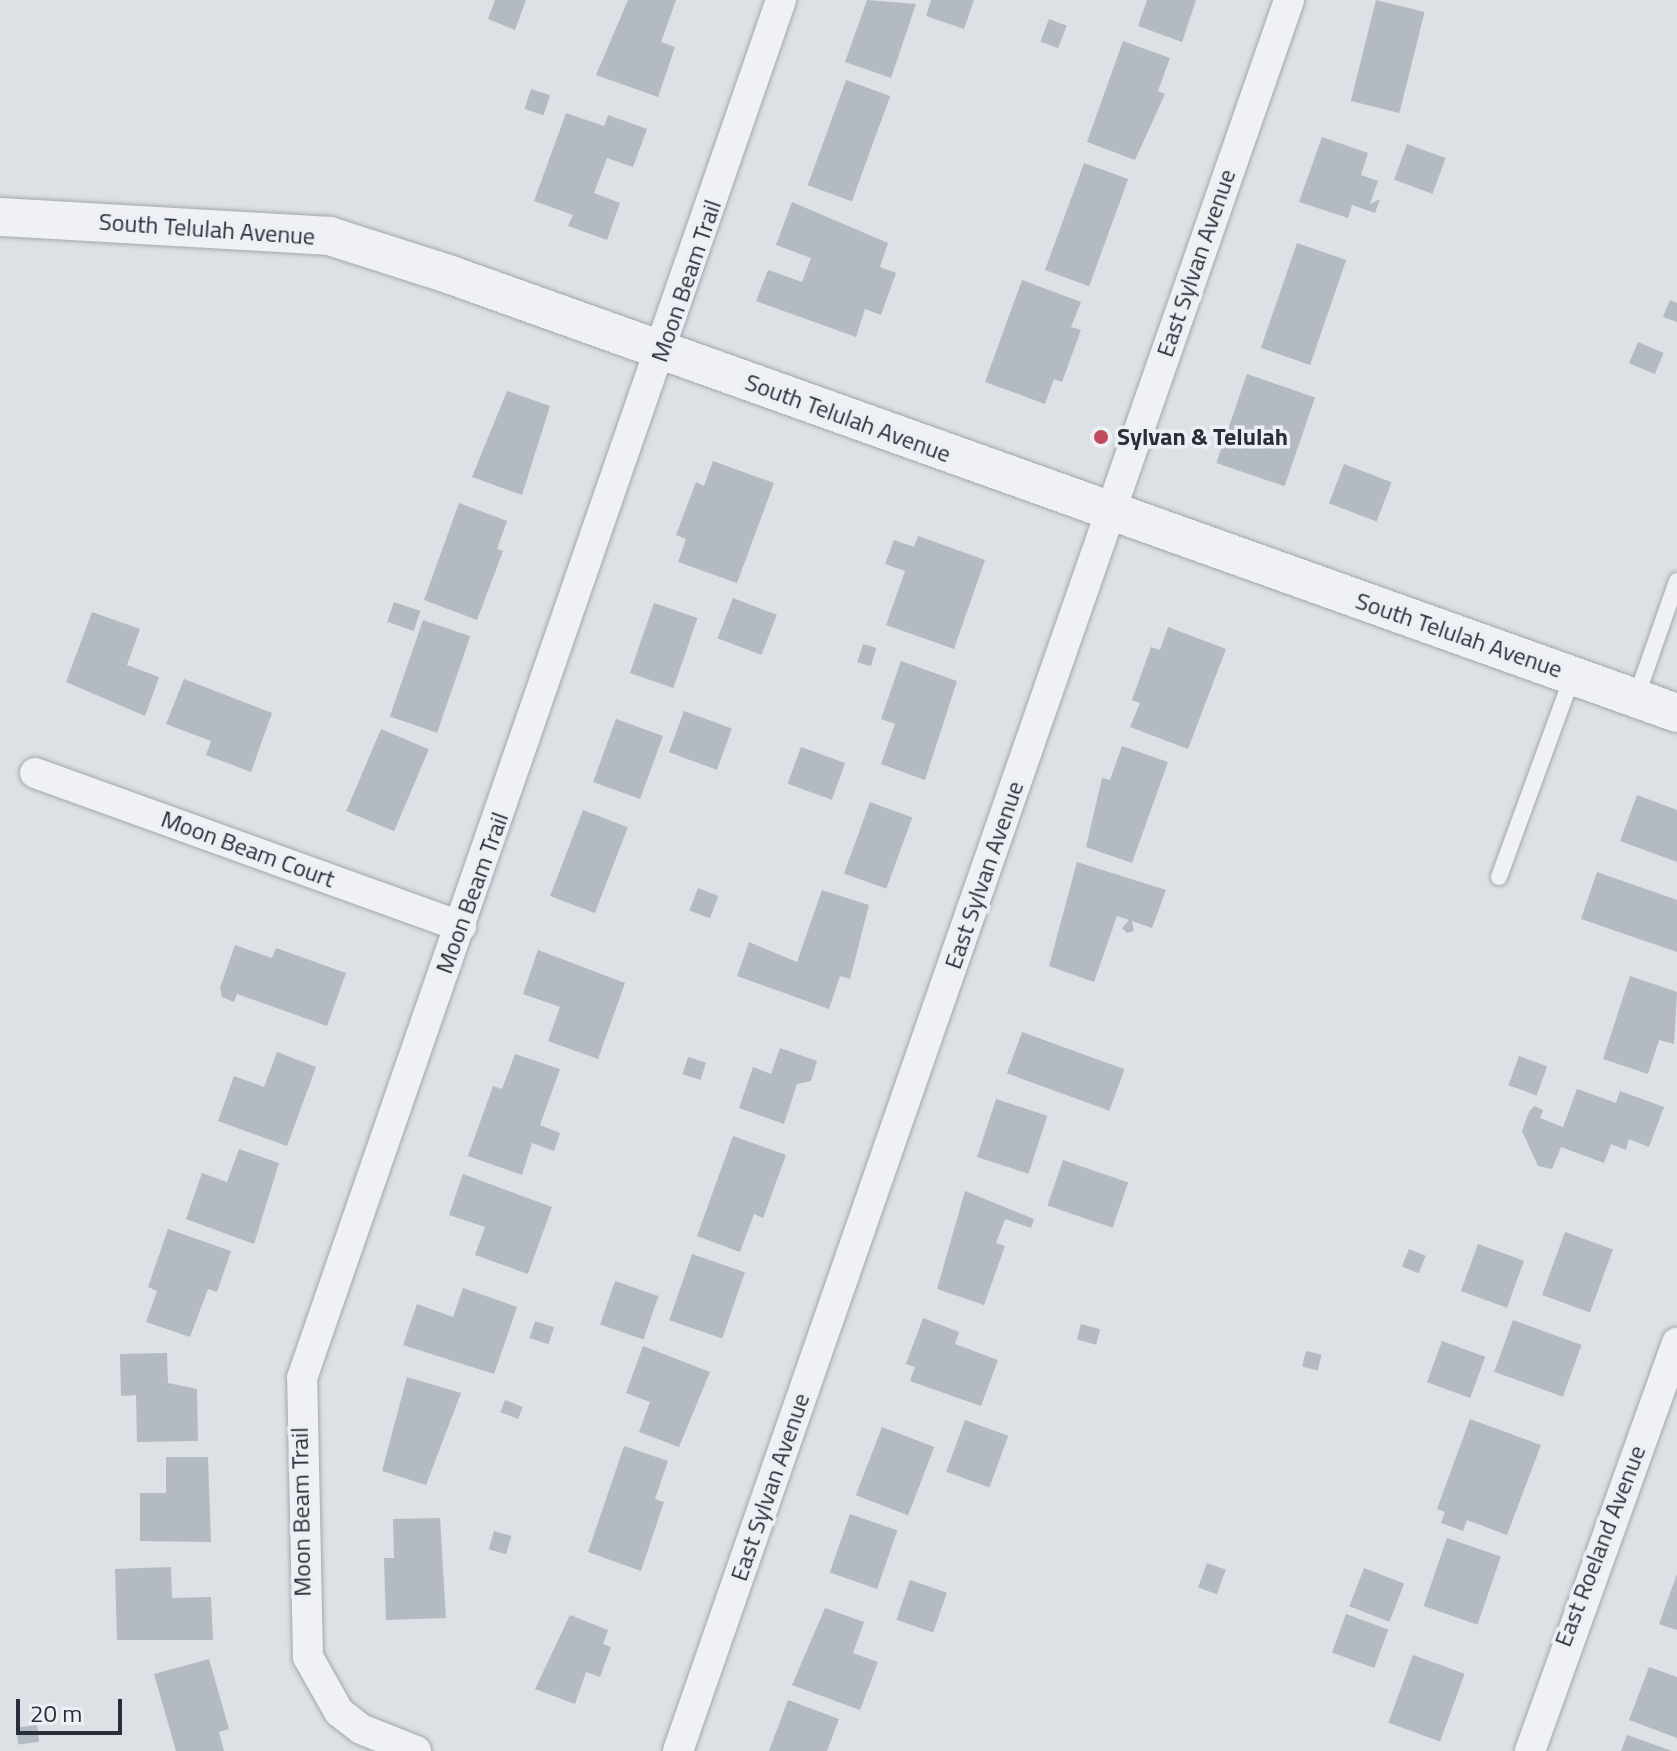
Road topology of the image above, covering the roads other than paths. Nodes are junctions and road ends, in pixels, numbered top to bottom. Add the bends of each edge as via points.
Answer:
1 (781, 0) edge
2 (1289, 0) edge
3 (0, 217) edge
4 (662, 350) junction
5 (1109, 511) junction
6 (1677, 581) edge
7 (1573, 675) junction
8 (1636, 698) junction
9 (1677, 713) edge
10 (35, 773) dead end
11 (1499, 877) dead end
12 (461, 926) junction
13 (1677, 1343) edge
14 (416, 1751) edge
15 (678, 1751) edge
16 (1530, 1751) edge

1 - 4 street, Moon Beam Trail
2 - 5 street, East Sylvan Avenue
3 - 4 street, South Telulah Avenue via 329,236
4 - 5 street, South Telulah Avenue
4 - 12 street, Moon Beam Trail
5 - 7 street, South Telulah Avenue
5 - 15 street, East Sylvan Avenue
6 - 8 lane
7 - 8 street, South Telulah Avenue
7 - 11 lane
8 - 9 street, South Telulah Avenue
10 - 12 street, Moon Beam Court
12 - 14 street, Moon Beam Trail via 313,1338 300,1414 308,1657 339,1712 361,1729
13 - 16 street, East Roeland Avenue

